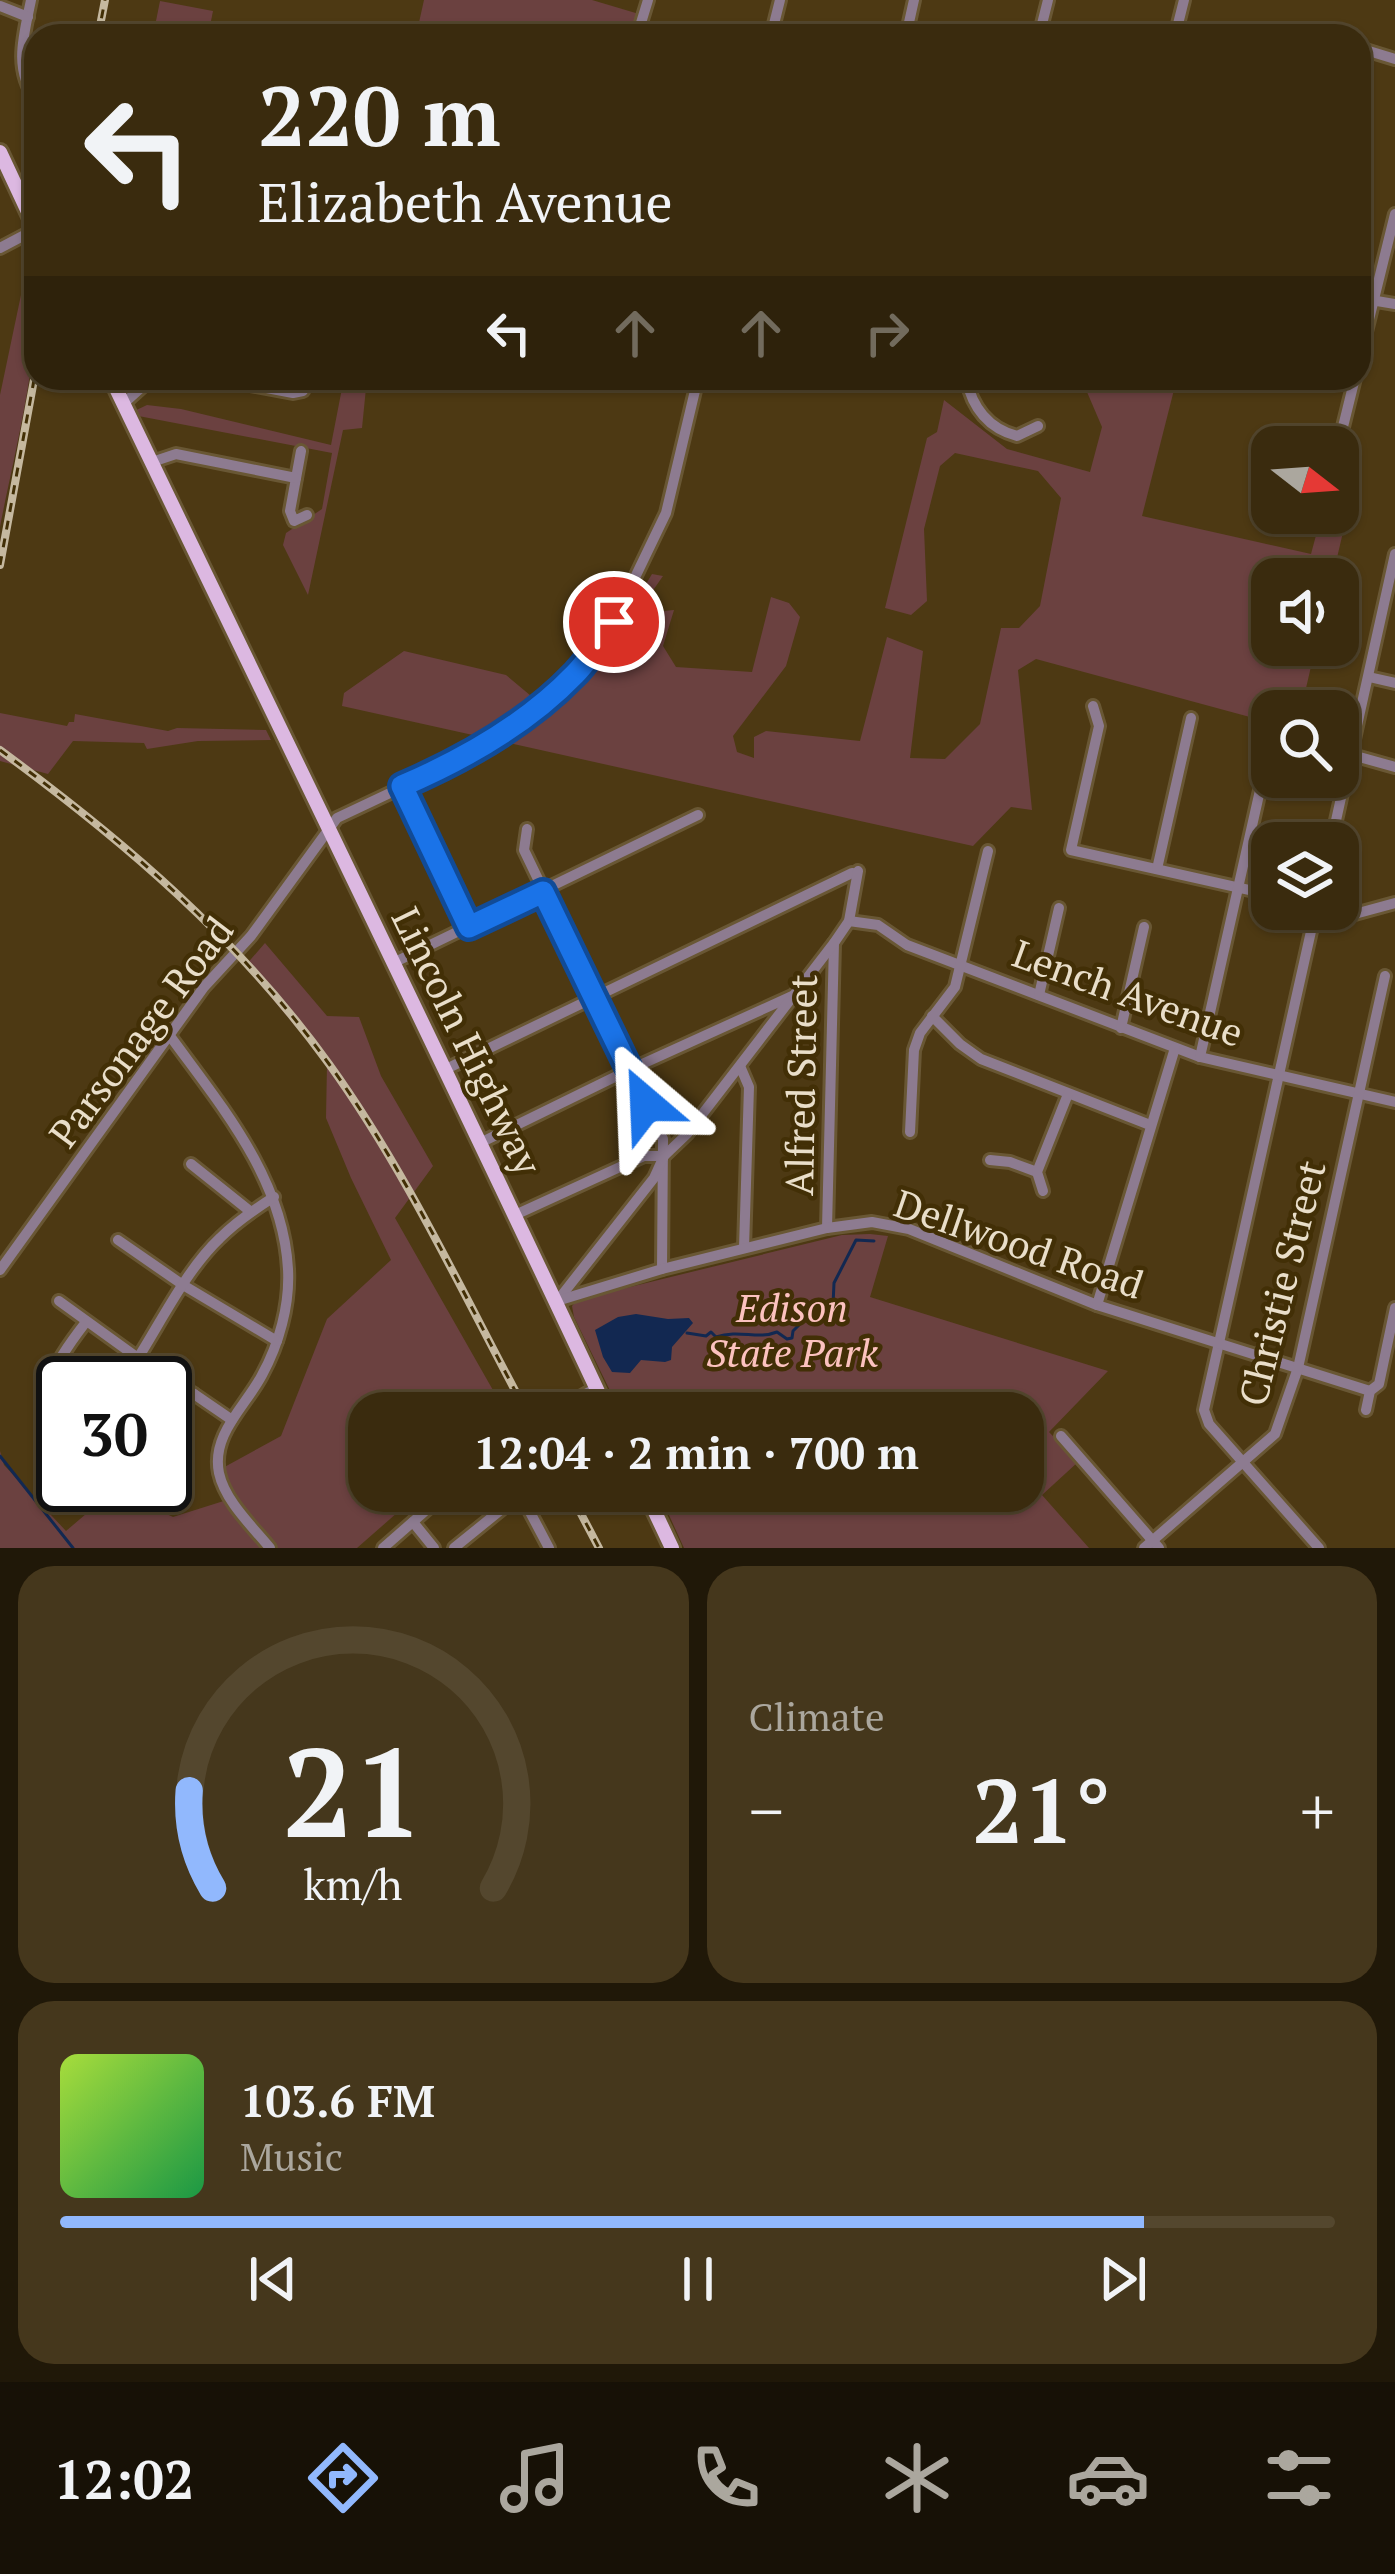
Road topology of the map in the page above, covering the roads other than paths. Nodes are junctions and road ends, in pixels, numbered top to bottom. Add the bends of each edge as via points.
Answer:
1 (31, 0) edge
2 (0, 6) edge
3 (28, 17) junction
4 (26, 24) edge
5 (24, 34) edge
6 (24, 70) edge
7 (0, 152) edge
8 (24, 203) edge
9 (1395, 214) edge
10 (1371, 300) edge
11 (1374, 300) junction
12 (1395, 304) edge
13 (1371, 312) edge
14 (117, 390) edge
15 (139, 390) edge
16 (692, 390) edge
17 (969, 390) edge
18 (1351, 390) edge
19 (124, 404) junction
20 (1038, 426) dead end
21 (1343, 426) edge
22 (302, 451) dead end
23 (153, 465) junction
24 (296, 478) junction
25 (307, 515) dead end
26 (1395, 554) edge
27 (1369, 676) junction
28 (1395, 683) edge
29 (1093, 706) dead end
30 (1359, 707) edge
31 (1191, 718) dead end
32 (1359, 757) edge
33 (1395, 766) edge
34 (402, 786) junction
35 (1258, 798) edge
36 (698, 815) dead end
37 (328, 828) junction
38 (527, 829) dead end
39 (988, 851) dead end
40 (1157, 868) junction
41 (1238, 887) junction
42 (1251, 890) edge
43 (543, 892) junction
44 (1395, 903) edge
45 (1059, 908) dead end
46 (1359, 913) edge
47 (849, 921) junction
48 (1144, 926) dead end
49 (469, 927) junction
50 (1311, 930) edge
51 (834, 944) junction
52 (393, 963) junction
53 (962, 965) junction
54 (1384, 976) dead end
55 (1039, 995) junction
56 (793, 996) junction
57 (594, 997) junction
58 (932, 1016) junction
59 (1121, 1028) junction
60 (170, 1036) junction
61 (1174, 1048) junction
62 (1200, 1058) junction
63 (740, 1066) junction
64 (444, 1070) junction
65 (629, 1070) junction
66 (1279, 1076) junction
67 (1358, 1092) junction
68 (1068, 1094) junction
69 (1395, 1102) edge
70 (1150, 1124) junction
71 (910, 1132) dead end
72 (480, 1143) junction
73 (664, 1156) junction
74 (990, 1160) dead end
75 (191, 1164) dead end
76 (1037, 1172) junction
77 (1043, 1191) dead end
78 (274, 1197) junction
79 (251, 1212) junction
80 (515, 1215) junction
81 (827, 1228) junction
82 (118, 1240) dead end
83 (744, 1248) junction
84 (662, 1269) junction
85 (0, 1270) edge
86 (183, 1285) junction
87 (557, 1300) junction
88 (59, 1301) dead end
89 (1097, 1304) junction
90 (1395, 1308) edge
91 (86, 1322) junction
92 (277, 1341) junction
93 (1218, 1345) junction
94 (59, 1356) edge
95 (135, 1356) edge
96 (139, 1356) edge
97 (1298, 1368) junction
98 (596, 1388) junction
99 (1370, 1391) junction
100 (589, 1392) edge
101 (598, 1392) edge
102 (194, 1394) edge
103 (1366, 1410) dead end
104 (232, 1420) junction
105 (1061, 1436) dead end
106 (1243, 1462) junction
107 (424, 1512) edge
108 (655, 1512) edge
109 (413, 1522) junction
110 (1152, 1546) edge
111 (270, 1548) edge
112 (383, 1548) edge
113 (434, 1548) edge
114 (454, 1548) edge
115 (549, 1548) edge
116 (672, 1548) edge
117 (1319, 1548) edge

1 - 3 street
2 - 3 street
3 - 4 street
5 - 6 street
7 - 8 main road
9 - 11 street
10 - 11 street
11 - 12 street
11 - 13 street
14 - 19 main road, Lincoln Highway
15 - 19 street
16 - 34 street via 669,503 614,622 578,672 517,724
17 - 20 street via 995,427 1017,436
18 - 21 street
19 - 23 main road, Lincoln Highway
22 - 24 street
23 - 24 street via 176,454
23 - 37 main road, Lincoln Highway
24 - 25 street via 290,512 294,521
26 - 27 street
27 - 28 street
27 - 30 street
29 - 40 street via 1099,726 1071,850
31 - 40 street
32 - 33 street
34 - 37 street
34 - 49 street
35 - 41 street
36 - 43 street
37 - 52 main road, Lincoln Highway
37 - 60 street, Parsonage Road
38 - 43 street via 524,850
39 - 53 street
40 - 41 street
41 - 42 street
41 - 62 street
43 - 49 street
43 - 57 street
44 - 46 street
45 - 55 street
47 - 51 street
47 - 53 street, Lench Avenue via 878,925
47 - 57 street via 858,872
48 - 59 street
49 - 52 street
50 - 66 street
51 - 56 street
51 - 81 street, Alfred Street
52 - 64 main road, Lincoln Highway
53 - 55 street, Lench Avenue
53 - 58 street via 951,996
54 - 67 street, Christie Street
55 - 59 street, Lench Avenue
56 - 63 street
56 - 65 street
57 - 64 street
57 - 65 street
58 - 68 street via 981,1059
58 - 71 street via 914,1050
59 - 61 street, Lench Avenue
60 - 78 street
60 - 85 street, Parsonage Road
61 - 62 street, Lench Avenue
61 - 70 street
62 - 66 street, Lench Avenue
63 - 73 street
63 - 83 street via 749,1087
64 - 72 main road, Lincoln Highway
65 - 72 street
65 - 73 street
66 - 67 street, Lench Avenue
66 - 93 street
67 - 69 street, Lench Avenue
67 - 97 street, Christie Street
68 - 70 street
68 - 76 street
70 - 89 street
72 - 80 main road, Lincoln Highway
73 - 80 street via 644,1156
73 - 84 street
73 - 87 street
74 - 76 street
75 - 79 street
76 - 77 street
78 - 79 street
78 - 92 street via 288,1269
79 - 86 street
80 - 87 main road, Lincoln Highway
81 - 83 street, Dellwood Road
81 - 89 street, Dellwood Road via 872,1222 909,1229
82 - 86 street
83 - 84 street, Dellwood Road
84 - 87 street, Dellwood Road
86 - 92 street
86 - 96 street
87 - 98 main road, Lincoln Highway
88 - 91 street
89 - 93 street, Dellwood Road
90 - 99 street
91 - 94 street
91 - 95 street
92 - 104 street
93 - 97 street, Dellwood Road
93 - 106 street via 1205,1419
97 - 99 street, Dellwood Road
97 - 106 street, Christie Street via 1277,1431
98 - 100 street
98 - 101 main road, Lincoln Highway
99 - 103 street
102 - 104 street
104 - 111 street via 221,1439 219,1475
105 - 110 street
106 - 110 street, Christie Street
106 - 117 street
107 - 109 street
108 - 116 main road
109 - 112 street
109 - 113 street
114 - 115 street via 518,1496

